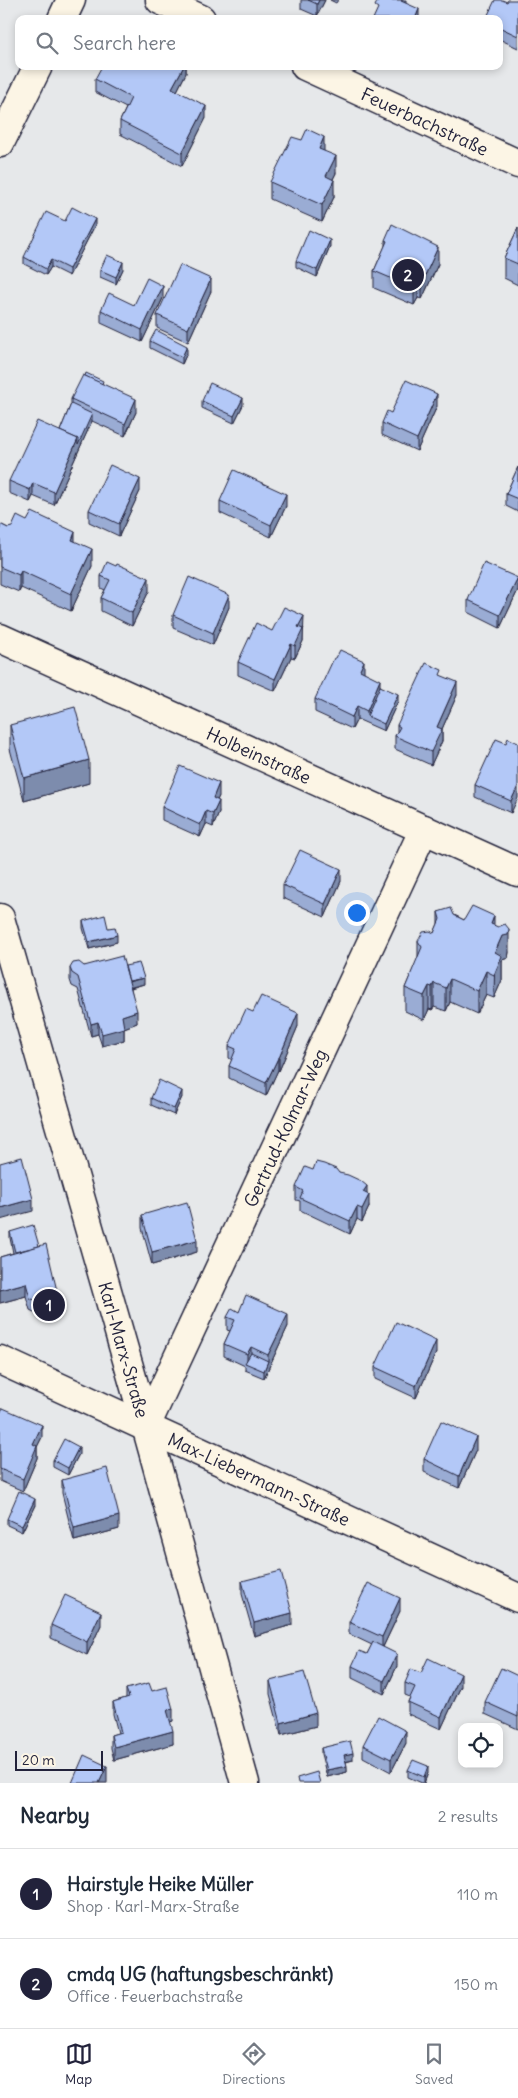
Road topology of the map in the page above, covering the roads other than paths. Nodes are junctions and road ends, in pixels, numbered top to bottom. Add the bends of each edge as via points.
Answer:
1 (71, 0) edge
2 (160, 0) edge
3 (64, 15) edge
4 (192, 15) edge
5 (36, 70) edge
6 (313, 70) edge
7 (0, 143) edge
8 (518, 164) edge
9 (0, 638) edge
10 (424, 829) junction
11 (518, 872) edge
12 (0, 918) edge
13 (1, 1363) edge
14 (146, 1426) junction
15 (518, 1598) edge
16 (244, 1783) edge

1 - 3 street
2 - 4 street
5 - 7 street
6 - 8 street, Feuerbachstraße
9 - 10 street, Holbeinstraße
10 - 11 street, Holbeinstraße
10 - 14 street, Gertrud-Kolmar-Weg
12 - 14 street, Karl-Marx-Straße
13 - 14 street, Max-Liebermann-Straße
14 - 15 street, Max-Liebermann-Straße
14 - 16 street, Karl-Marx-Straße

